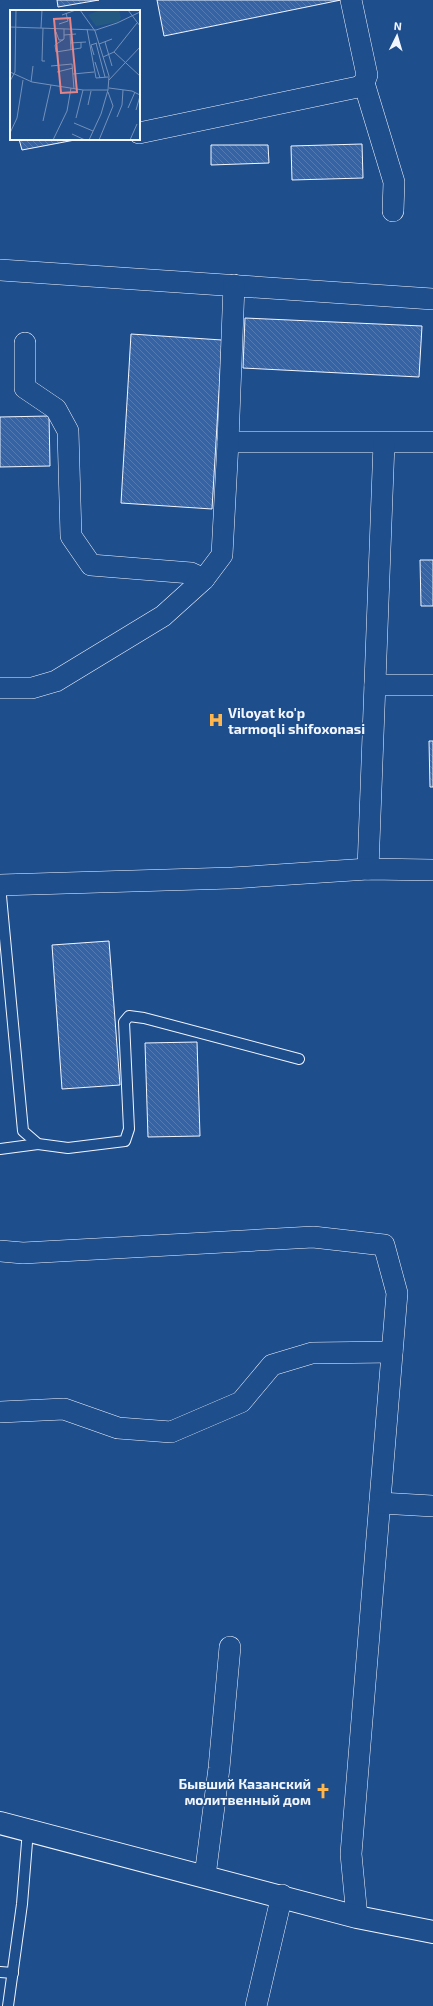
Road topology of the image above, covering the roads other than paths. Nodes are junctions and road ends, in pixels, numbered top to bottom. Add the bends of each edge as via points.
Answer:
1 (351, 0) edge
2 (364, 83) junction
3 (140, 134) edge
4 (393, 211) dead end
5 (0, 270) edge
6 (234, 285) junction
7 (433, 299) edge
8 (25, 343) dead end
9 (228, 442) junction
10 (384, 442) junction
11 (433, 442) edge
12 (204, 579) junction
13 (433, 684) edge
14 (375, 686) junction
15 (0, 688) edge
16 (368, 869) junction
17 (433, 870) edge
18 (0, 885) edge
19 (299, 1060) dead end
20 (38, 1144) junction
21 (0, 1149) edge
22 (0, 1251) edge
23 (392, 1352) junction
24 (0, 1412) edge
25 (380, 1503) junction
26 (433, 1506) edge
27 (230, 1647) dead end
28 (0, 1824) edge
29 (28, 1830) junction
30 (205, 1876) junction
31 (282, 1896) junction
32 (357, 1916) junction
33 (433, 1932) edge
34 (0, 1972) edge
35 (13, 1973) junction
36 (8, 2006) edge
37 (256, 2006) edge

1 - 2 street via 367,75
2 - 3 street via 358,87
2 - 4 street via 394,182
5 - 6 street
6 - 7 street
6 - 9 street
8 - 12 street via 25,388 56,409 68,431 71,536 91,565 191,573
9 - 10 street
9 - 12 street via 222,555
10 - 11 street
10 - 14 street
12 - 15 street via 163,616 56,680 32,688
13 - 14 street
14 - 16 street
16 - 17 street
16 - 18 street via 232,878
18 - 20 lane via 23,1131
19 - 20 lane via 129,1016 124,1022 129,1129 125,1141 68,1148
20 - 21 lane
22 - 23 street via 23,1253 313,1237 384,1245 397,1293
23 - 24 street via 312,1353 272,1365 241,1402 171,1432 118,1428 64,1409
23 - 25 street
25 - 26 street
25 - 32 street via 351,1854
27 - 30 street via 219,1768
28 - 29 main road
29 - 30 main road
29 - 35 lane
30 - 31 main road
31 - 32 main road
31 - 37 street
32 - 33 main road
34 - 35 lane
35 - 36 lane

